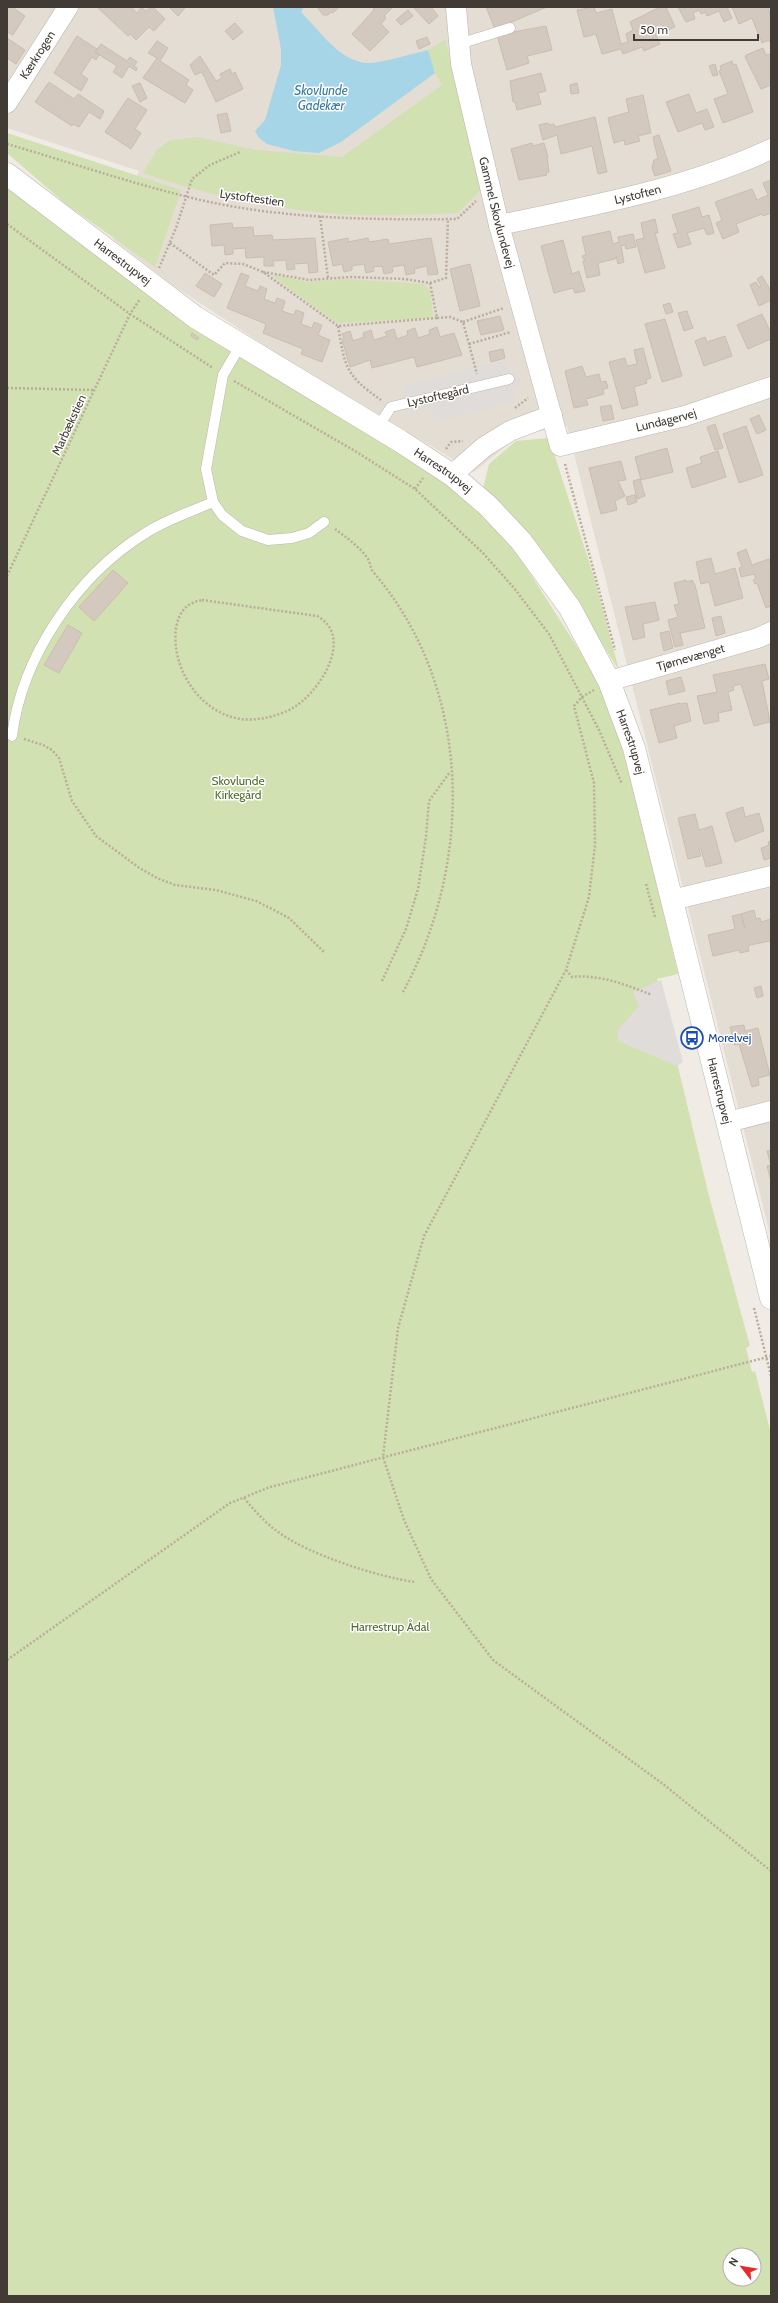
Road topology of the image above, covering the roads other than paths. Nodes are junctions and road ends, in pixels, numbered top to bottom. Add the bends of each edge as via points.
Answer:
1 (68, 7) edge
2 (456, 7) edge
3 (510, 28) dead end
4 (459, 44) junction
5 (7, 103) edge
6 (771, 149) edge
7 (7, 174) edge
8 (499, 225) junction
9 (240, 346) junction
10 (509, 379) dead end
11 (771, 387) edge
12 (552, 415) junction
13 (378, 427) junction
14 (560, 446) joint
15 (452, 476) junction
16 (214, 502) junction
17 (324, 522) road end
18 (771, 632) edge
19 (616, 678) junction
20 (12, 736) road end
21 (771, 876) edge
22 (672, 900) junction
23 (771, 1111) edge
24 (728, 1122) junction
25 (762, 1301) edge

1 - 5 street, Kærkrogen
2 - 4 street, Gammel Skovlundevej
3 - 4 lane
4 - 8 street, Gammel Skovlundevej via 461,64
6 - 8 street, Lystoften via 747,160 646,194
7 - 9 street, Harrestrupvej via 195,317
8 - 12 street, Gammel Skovlundevej
9 - 13 street, Harrestrupvej
9 - 16 lane via 223,375 206,469
10 - 13 lane, Lystoftegård via 391,407
11 - 14 street, Lundagervej via 685,416
12 - 14 street, Gammel Skovlundevej
12 - 15 street via 510,431 484,447
13 - 15 street, Harrestrupvej
15 - 19 street, Harrestrupvej via 487,505 521,541 570,608
16 - 17 lane via 222,515 242,531 268,540 292,538 309,533
16 - 20 lane via 146,533 116,553 89,581 64,612 39,653 15,711
18 - 19 street, Tjørnevænget via 758,638
19 - 22 street, Harrestrupvej
21 - 22 street
22 - 24 street, Harrestrupvej
23 - 24 street
24 - 25 street, Harrestrupvej

